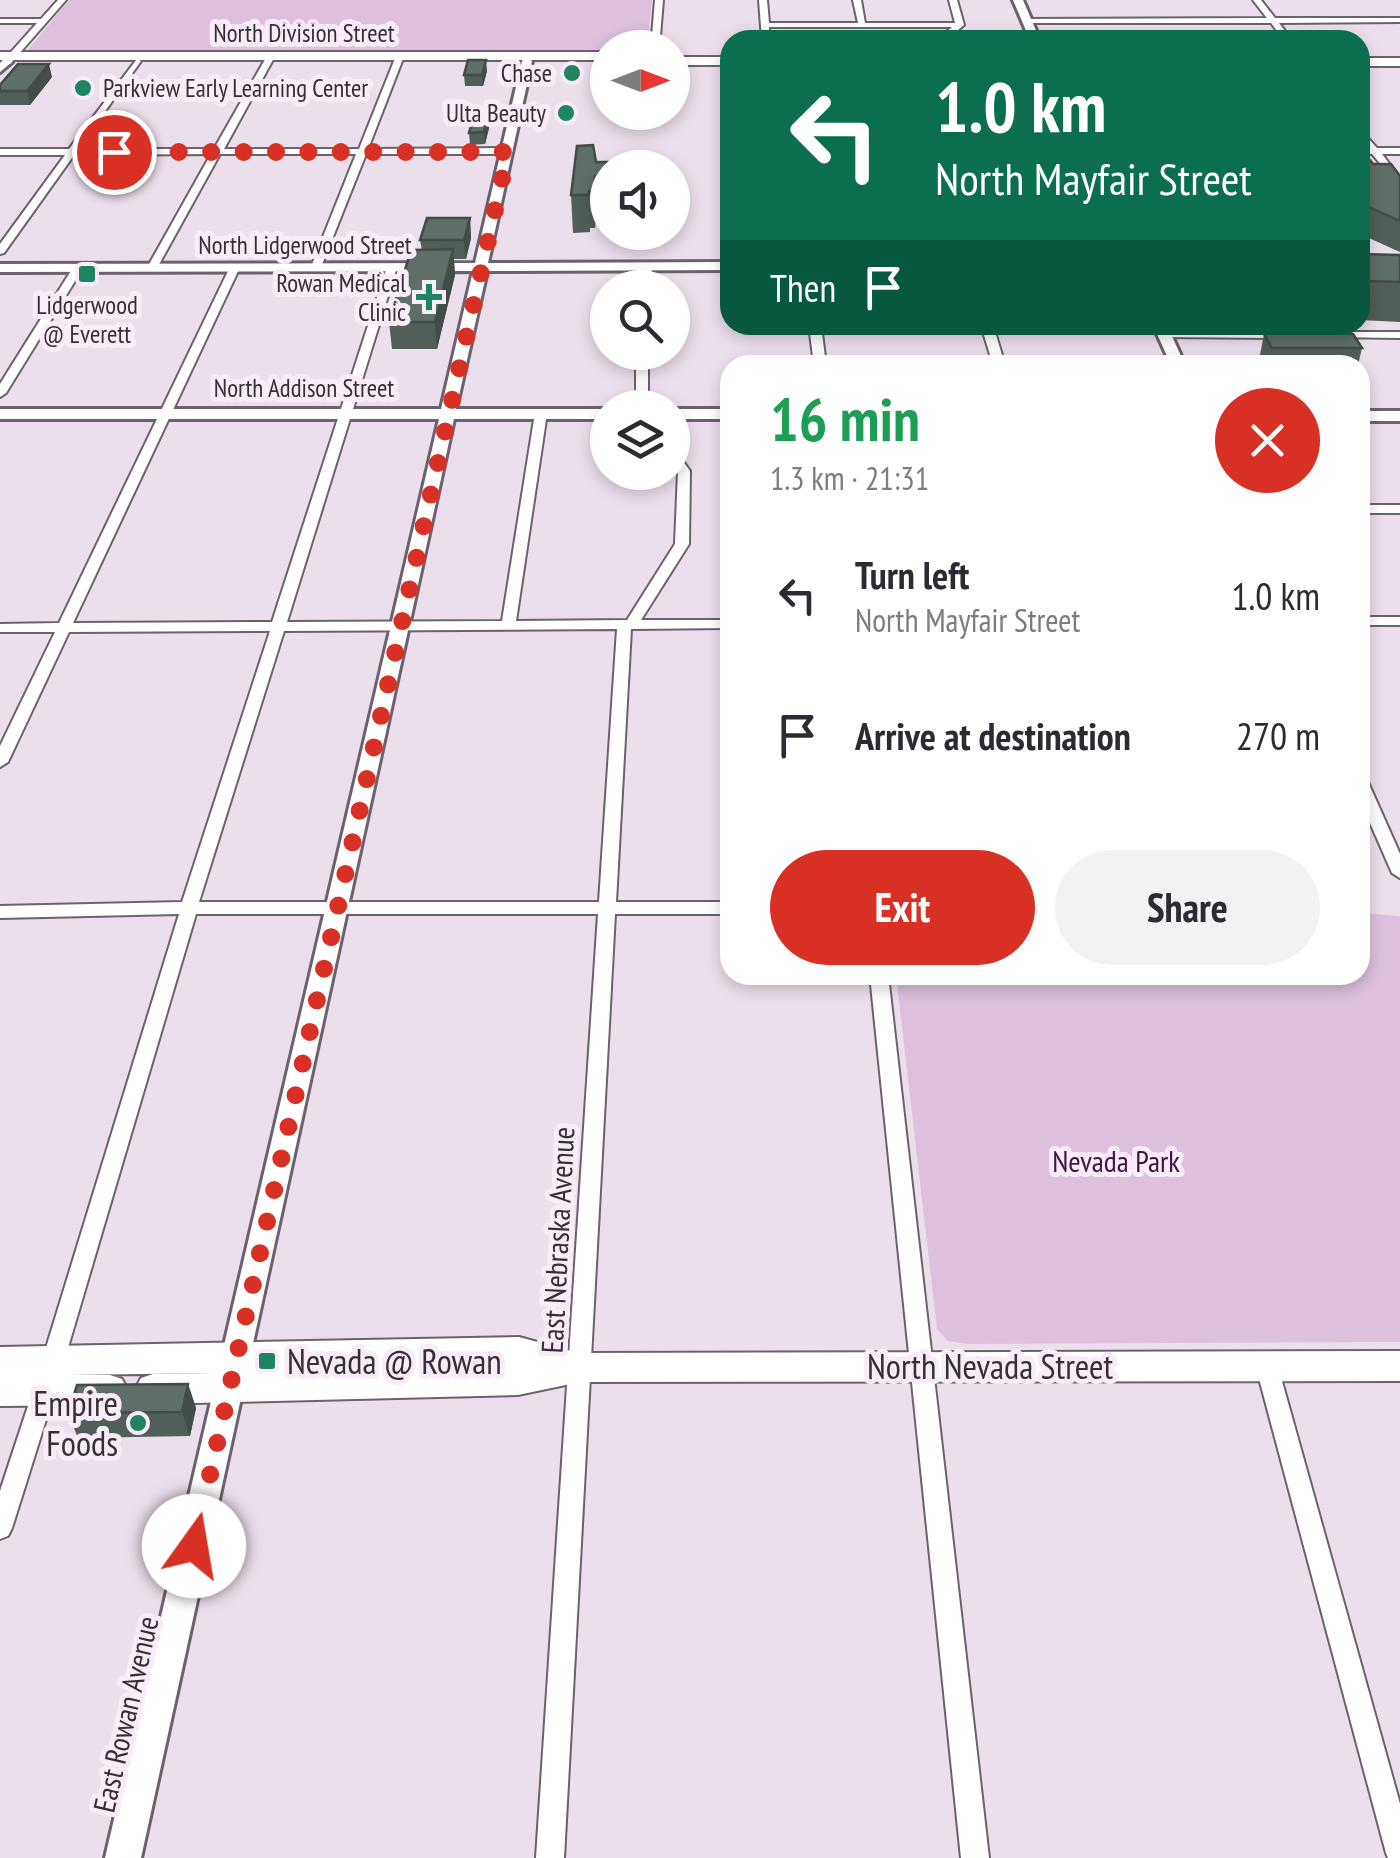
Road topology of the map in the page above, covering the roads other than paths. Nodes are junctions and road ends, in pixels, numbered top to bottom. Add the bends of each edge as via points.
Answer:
1 (62, 0) edge
2 (659, 0) edge
3 (762, 0) edge
4 (857, 0) edge
5 (953, 0) edge
6 (1018, 0) edge
7 (1258, 0) edge
8 (1026, 20) junction
9 (1273, 20) junction
10 (1400, 20) edge
11 (0, 21) edge
12 (43, 21) junction
13 (765, 25) junction
14 (862, 25) junction
15 (960, 25) junction
16 (656, 30) edge
17 (765, 30) edge
18 (953, 30) edge
19 (1030, 30) edge
20 (1280, 30) edge
21 (269, 58) junction
22 (399, 58) junction
23 (690, 58) edge
24 (720, 58) edge
25 (590, 59) edge
26 (590, 59) edge
27 (1370, 59) edge
28 (1400, 59) edge
29 (4, 61) edge
30 (137, 61) junction
31 (528, 61) junction
32 (1370, 146) edge
33 (1370, 151) edge
34 (1374, 151) junction
35 (1400, 151) edge
36 (0, 152) edge
37 (72, 152) junction
38 (218, 152) junction
39 (362, 152) junction
40 (508, 152) junction
41 (1400, 184) edge
42 (0, 251) edge
43 (482, 266) junction
44 (646, 266) junction
45 (720, 266) edge
46 (316, 267) junction
47 (0, 268) edge
48 (78, 268) junction
49 (152, 268) junction
50 (235, 268) junction
51 (392, 268) junction
52 (646, 270) edge
53 (1324, 335) edge
54 (1400, 335) edge
55 (0, 392) edge
56 (347, 413) junction
57 (451, 413) junction
58 (0, 414) edge
59 (166, 414) junction
60 (542, 414) junction
61 (590, 414) edge
62 (690, 414) edge
63 (720, 414) edge
64 (1370, 416) edge
65 (1400, 416) edge
66 (683, 490) edge
67 (1370, 509) edge
68 (1400, 509) edge
69 (1370, 621) edge
70 (1400, 621) edge
71 (720, 624) edge
72 (628, 625) junction
73 (277, 626) junction
74 (401, 626) junction
75 (508, 626) junction
76 (0, 628) edge
77 (64, 628) junction
78 (0, 762) edge
79 (1370, 805) edge
80 (1400, 873) edge
81 (189, 908) junction
82 (339, 908) junction
83 (606, 908) junction
84 (720, 908) edge
85 (0, 912) edge
86 (880, 985) edge
87 (0, 1362) edge
88 (920, 1366) junction
89 (1400, 1366) edge
90 (580, 1367) junction
91 (1267, 1367) junction
92 (235, 1372) junction
93 (48, 1376) junction
94 (0, 1391) edge
95 (0, 1528) edge
96 (1400, 1853) edge
97 (123, 1858) edge
98 (550, 1858) edge
99 (976, 1858) edge

1 - 12 street
2 - 16 street
3 - 13 street
4 - 14 street
5 - 15 street
6 - 8 street
7 - 9 street
8 - 9 street
8 - 19 street
9 - 10 street
9 - 20 street
11 - 12 street
12 - 29 street
13 - 14 street
13 - 17 street
14 - 15 street
15 - 18 street
21 - 22 main road, North Division Street
21 - 29 main road, North Division Street
21 - 30 main road, North Division Street
21 - 38 street
22 - 25 main road, North Division Street
22 - 31 main road, North Division Street
22 - 39 street
23 - 24 main road
26 - 31 main road, North Division Street
27 - 28 main road
29 - 30 main road, North Division Street
30 - 37 street
31 - 40 street, East Rowan Avenue
32 - 34 street
33 - 34 street
34 - 35 street
34 - 41 street
36 - 37 street
37 - 38 street
37 - 42 street
38 - 39 street
38 - 49 street
39 - 40 street
39 - 46 street
40 - 43 street, East Rowan Avenue
43 - 44 street, North Lidgerwood Street
43 - 51 street, North Lidgerwood Street
43 - 57 street, East Rowan Avenue
44 - 45 street, North Lidgerwood Street
44 - 52 street
46 - 50 street, North Lidgerwood Street
46 - 51 street, North Lidgerwood Street
47 - 48 street, North Lidgerwood Street
48 - 49 street, North Lidgerwood Street
48 - 55 street
49 - 50 street, North Lidgerwood Street
50 - 59 street
51 - 56 street
53 - 54 street
56 - 57 street, North Addison Street
56 - 59 street, North Addison Street
56 - 73 street
57 - 60 street, North Addison Street
57 - 74 street, East Rowan Avenue
58 - 59 street, North Addison Street
59 - 77 street
60 - 61 street, North Addison Street
60 - 75 street
62 - 63 street
64 - 65 street
66 - 72 street, East Nebraska Avenue via 682,544
67 - 68 street
69 - 70 street
71 - 72 street
72 - 75 street
72 - 83 street, East Nebraska Avenue
73 - 74 street
73 - 77 street
73 - 81 street
74 - 75 street
74 - 82 street, East Rowan Avenue
76 - 77 street
77 - 78 street
79 - 80 street
81 - 82 street
81 - 85 street
81 - 93 street
82 - 83 street
82 - 92 street, East Rowan Avenue
83 - 84 street
83 - 90 street, East Nebraska Avenue
86 - 88 street
87 - 93 main road, North Nevada Street
88 - 90 main road, North Nevada Street
88 - 91 main road, North Nevada Street
88 - 99 street
89 - 91 main road, North Nevada Street
90 - 92 main road, North Nevada Street via 518,1380
90 - 98 street, East Nebraska Avenue
91 - 96 street
92 - 93 main road, North Nevada Street
92 - 97 street, East Rowan Avenue
93 - 94 main road, North Nevada Street
93 - 95 street

